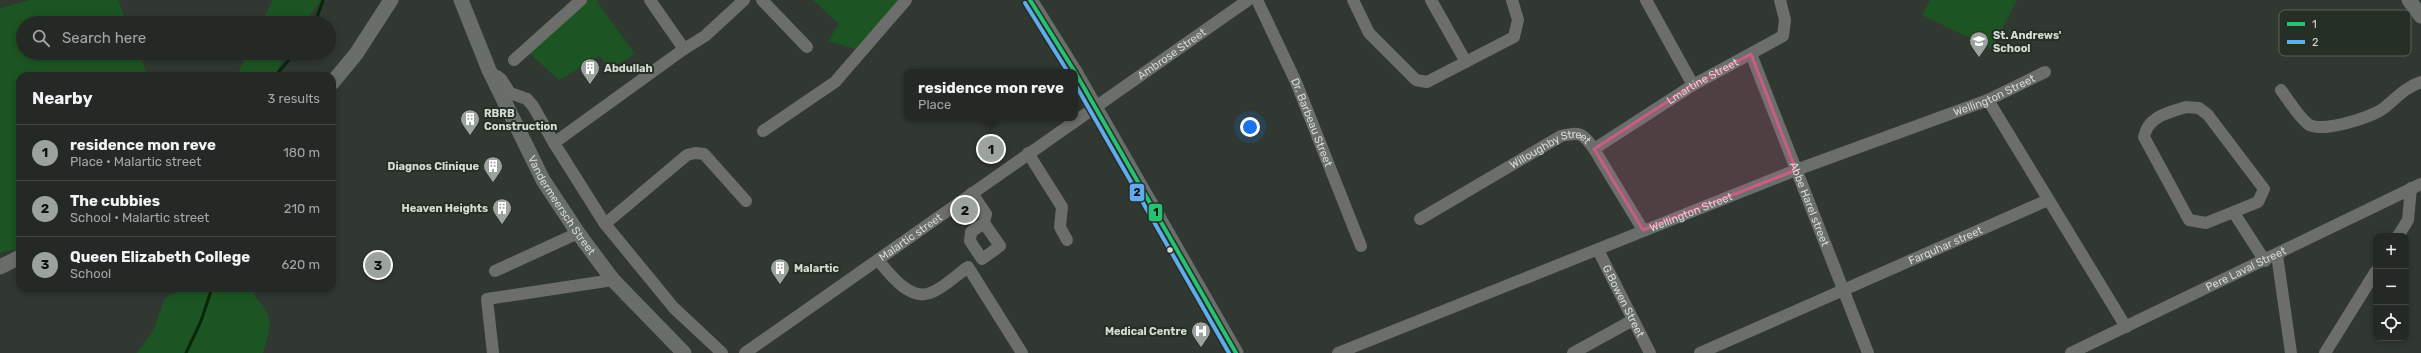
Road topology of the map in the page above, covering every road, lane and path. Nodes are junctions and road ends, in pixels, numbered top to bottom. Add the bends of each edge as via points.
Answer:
1 (391, 0) edge
2 (395, 0) edge
3 (461, 0) edge
4 (465, 0) edge
5 (581, 0) edge
6 (650, 0) edge
7 (744, 0) edge
8 (762, 0) edge
9 (906, 0) edge
10 (1030, 0) edge
11 (1248, 0) edge
12 (1257, 0) edge
13 (1353, 0) edge
14 (1431, 0) edge
15 (1512, 0) edge
16 (1646, 0) edge
17 (1780, 0) edge
18 (2409, 0) edge
19 (2421, 16) edge
20 (380, 19) junction
21 (473, 34) junction
22 (807, 47) dead end
23 (684, 49) junction
24 (1751, 54) junction
25 (514, 60) dead end
26 (1466, 62) junction
27 (1073, 69) edge
28 (489, 70) junction
29 (2045, 72) dead end
30 (1078, 77) edge
31 (336, 78) edge
32 (2421, 82) edge
33 (1693, 85) junction
34 (2281, 90) dead end
35 (1988, 100) junction
36 (1096, 107) junction
37 (1078, 119) edge
38 (1075, 121) edge
39 (763, 131) dead end
40 (554, 143) junction
41 (1594, 149) junction
42 (1028, 153) junction
43 (1796, 170) junction
44 (2416, 186) edge
45 (972, 193) junction
46 (2048, 200) junction
47 (746, 201) dead end
48 (2234, 213) junction
49 (1420, 219) dead end
50 (984, 223) junction
51 (605, 224) junction
52 (1644, 230) junction
53 (578, 233) junction
54 (2400, 233) edge
55 (1067, 240) dead end
56 (1361, 246) dead end
57 (1598, 250) junction
58 (2277, 255) junction
59 (16, 259) edge
60 (982, 259) junction
61 (878, 260) junction
62 (2265, 260) junction
63 (0, 267) edge
64 (968, 267) junction
65 (495, 270) dead end
66 (2373, 276) edge
67 (613, 280) junction
68 (1844, 290) junction
69 (1633, 320) junction
70 (2126, 327) junction
71 (493, 353) edge
72 (684, 353) edge
73 (722, 353) edge
74 (745, 353) edge
75 (1022, 353) edge
76 (1236, 353) edge
77 (1338, 353) edge
78 (1573, 353) edge
79 (1650, 353) edge
80 (1700, 353) edge
81 (1868, 353) edge
82 (2071, 353) edge
83 (2291, 353) edge
84 (2324, 353) edge

1 - 20 main road
2 - 20 main road
3 - 21 main road, Vandermeersch Street
4 - 21 main road, Vandermeersch Street
5 - 25 street
6 - 23 street
7 - 23 street via 705,36
8 - 22 street
9 - 39 street via 835,82
10 - 27 main road
11 - 36 street, Ambrose Street
12 - 56 street, Dr. Barbeau Street via 1296,82
13 - 26 street via 1369,32 1416,80 1427,82
14 - 26 street
15 - 26 street via 1518,20 1514,37
16 - 33 street
17 - 24 street, Lmartine Street via 1785,20 1782,36
18 - 19 main road
20 - 31 main road
21 - 28 main road, Vandermeersch Street
23 - 40 street
24 - 33 street, Lmartine Street
24 - 43 street, Abbe Harel street
28 - 40 street via 501,79 510,93 527,99
28 - 53 main road, Vandermeersch Street via 539,173
29 - 35 street, Wellington Street
30 - 36 main road
32 - 34 street via 2409,86 2374,115 2324,128 2314,128 2307,124
33 - 41 street, Lmartine Street
35 - 43 street, Wellington Street
35 - 46 street
36 - 37 street, Malartic street
36 - 76 main road
38 - 42 street, Malartic street
40 - 51 street
41 - 49 street, Willoughby Street via 1585,136 1576,133 1561,136
41 - 52 street, Willoughby Street
42 - 45 street, Malartic street
42 - 55 street via 1062,207 1060,227
43 - 52 street, Wellington Street
43 - 68 street, Abbe Harel street
44 - 54 street via 2408,220
44 - 58 street, Pere Laval Street
45 - 50 street via 986,214
45 - 61 street, Malartic street
46 - 68 street, Farquhar street
46 - 70 street
47 - 51 street via 704,154 695,153 687,155
48 - 48 street via 2258,202 2264,188 2208,115 2199,108 2186,107 2155,118 2146,130 2145,142 2189,220 2206,223
48 - 62 street
50 - 60 street via 971,232 970,241
50 - 60 street via 1000,246
51 - 73 street via 674,308
52 - 57 street, Wellington Street
53 - 65 street
53 - 67 main road, Vandermeersch Street
57 - 69 street, G.Bowen Street
57 - 77 street, Wellington Street
58 - 62 street, Pere Laval Street
58 - 83 street
59 - 63 main road
60 - 64 street
61 - 64 street via 905,288 930,294
61 - 74 street, Malartic street
62 - 70 street, Pere Laval Street
64 - 75 street
66 - 84 street
67 - 71 street via 487,298
67 - 72 main road, Vandermeersch Street
68 - 80 street, Farquhar street
68 - 81 street, Abbe Harel street
69 - 78 street
69 - 79 street, G.Bowen Street
70 - 82 street, Pere Laval Street

